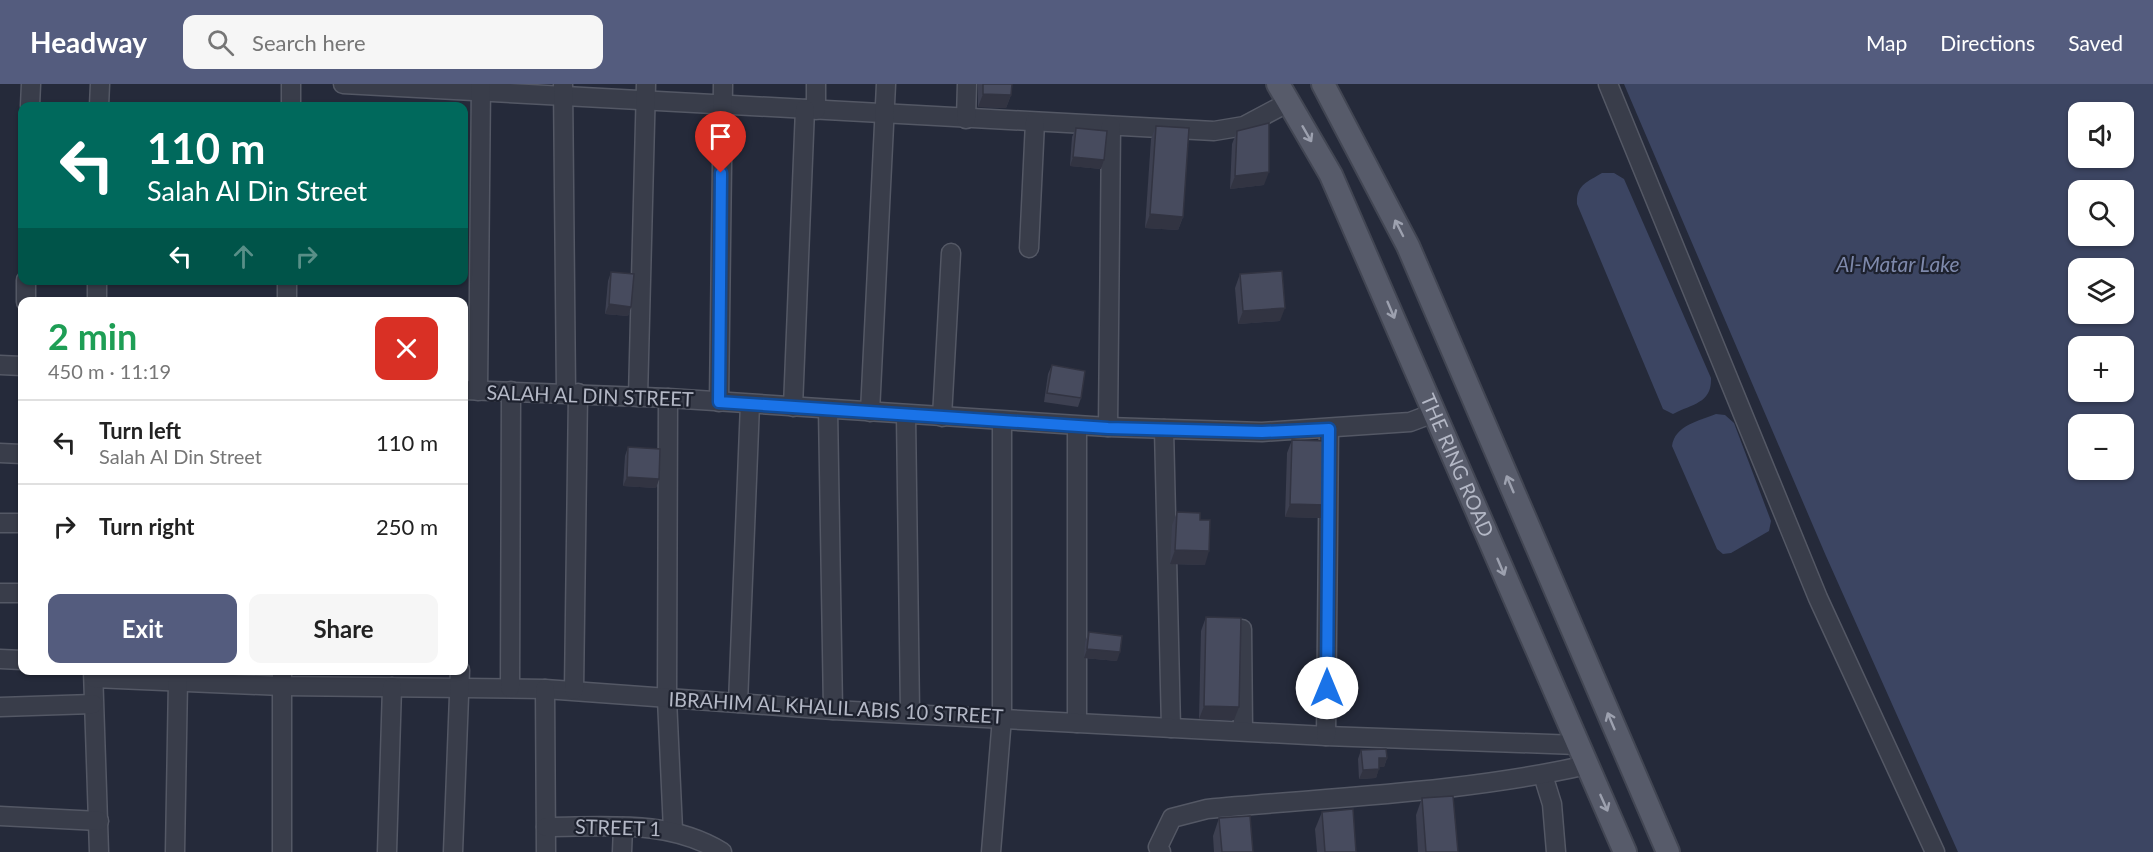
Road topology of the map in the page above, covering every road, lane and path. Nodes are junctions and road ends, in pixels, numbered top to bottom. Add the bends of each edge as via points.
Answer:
1 (31, 84) edge
2 (100, 84) edge
3 (291, 84) edge
4 (343, 84) edge
5 (723, 84) edge
6 (816, 84) edge
7 (886, 84) edge
8 (967, 84) edge
9 (1323, 84) edge
10 (1608, 84) edge
11 (401, 85) edge
12 (481, 87) edge
13 (562, 89) edge
14 (646, 92) edge
15 (1283, 93) edge
16 (30, 102) edge
17 (99, 102) edge
18 (291, 102) edge
19 (722, 104) junction
20 (810, 110) junction
21 (883, 115) junction
22 (966, 118) junction
23 (1035, 122) junction
24 (1112, 126) junction
25 (1029, 248) dead end
26 (951, 253) dead end
27 (0, 365) edge
28 (18, 366) edge
29 (471, 391) edge
30 (511, 391) junction
31 (572, 393) junction
32 (638, 397) junction
33 (668, 398) junction
34 (719, 402) junction
35 (750, 404) junction
36 (793, 407) junction
37 (828, 409) junction
38 (870, 412) junction
39 (1434, 413) junction
40 (906, 414) junction
41 (942, 417) junction
42 (1002, 421) junction
43 (1077, 426) junction
44 (1108, 428) junction
45 (1164, 429) junction
46 (1329, 429) junction
47 (0, 453) edge
48 (18, 454) edge
49 (0, 523) edge
50 (18, 523) edge
51 (0, 593) edge
52 (18, 593) edge
53 (1242, 628) edge
54 (0, 659) edge
55 (18, 660) edge
56 (94, 675) edge
57 (106, 675) edge
58 (282, 678) edge
59 (460, 679) edge
60 (178, 681) junction
61 (392, 687) junction
62 (510, 688) junction
63 (545, 689) junction
64 (574, 690) junction
65 (668, 699) junction
66 (738, 703) junction
67 (93, 704) junction
68 (0, 707) edge
69 (833, 710) junction
70 (910, 714) junction
71 (1002, 718) junction
72 (1077, 723) junction
73 (1172, 728) junction
74 (1243, 731) junction
75 (1326, 736) junction
76 (1582, 755) junction
77 (1543, 775) junction
78 (0, 816) edge
79 (99, 821) junction
80 (546, 827) junction
81 (623, 827) junction
82 (673, 830) junction
83 (715, 850) edge
84 (99, 852) edge
85 (175, 852) edge
86 (282, 852) edge
87 (387, 852) edge
88 (453, 852) edge
89 (546, 852) edge
90 (622, 852) edge
91 (992, 852) edge
92 (1161, 852) edge
93 (1556, 852) edge
94 (1625, 852) edge
95 (1668, 852) edge
96 (1935, 852) edge

1 - 16 street
2 - 17 street
3 - 18 street
4 - 11 street
5 - 19 street
6 - 20 street
7 - 21 street
8 - 22 street
95 -> 9 main road, THE RING ROAD via 1408,246
10 - 96 street via 1818,598
11 - 12 street
12 - 13 street
12 - 29 street
13 - 14 street
13 - 31 street
14 - 19 street
14 - 32 street
15 - 24 street via 1244,126 1214,131
15 -> 39 main road, THE RING ROAD via 1331,175
19 - 20 street
19 - 34 street
20 - 21 street
20 - 36 street
21 - 22 street
21 - 38 street
22 - 23 street
23 - 24 street
23 - 25 street
24 - 44 street
26 - 41 street
27 - 28 street
29 - 30 street, SALAH AL DIN STREET
30 - 31 street, SALAH AL DIN STREET
30 - 62 street
31 - 32 street, SALAH AL DIN STREET
31 - 64 street
32 - 33 street, SALAH AL DIN STREET
33 - 34 street, SALAH AL DIN STREET
33 - 65 street
34 - 35 street, SALAH AL DIN STREET
35 - 36 street, SALAH AL DIN STREET
35 - 66 street
36 - 37 street, SALAH AL DIN STREET
37 - 38 street, SALAH AL DIN STREET
37 - 69 street
38 - 40 street, SALAH AL DIN STREET
39 - 46 street, SALAH AL DIN STREET via 1410,422
39 -> 76 main road, THE RING ROAD
40 - 41 street, SALAH AL DIN STREET
40 - 70 street
41 - 42 street, SALAH AL DIN STREET
42 - 43 street, SALAH AL DIN STREET
42 - 71 street
43 - 44 street, SALAH AL DIN STREET
43 - 72 street
44 - 45 street, SALAH AL DIN STREET
45 - 46 street, SALAH AL DIN STREET
45 - 73 street
46 - 75 street
47 - 48 street
49 - 50 street
51 - 52 street
53 - 74 street
54 - 55 street
56 - 67 street
57 - 60 street, IBRAHIM AL KHALIL ABIS 10 STREET
58 - 60 street, IBRAHIM AL KHALIL ABIS 10 STREET
58 - 61 street, IBRAHIM AL KHALIL ABIS 10 STREET
58 - 86 street
59 - 61 street, IBRAHIM AL KHALIL ABIS 10 STREET
59 - 62 street, IBRAHIM AL KHALIL ABIS 10 STREET
59 - 88 street
60 - 85 street
61 - 87 street
62 - 63 street, IBRAHIM AL KHALIL ABIS 10 STREET
63 - 64 street, IBRAHIM AL KHALIL ABIS 10 STREET
63 - 80 street
64 - 65 street, IBRAHIM AL KHALIL ABIS 10 STREET
65 - 66 street, IBRAHIM AL KHALIL ABIS 10 STREET
65 - 82 street
66 - 69 street, IBRAHIM AL KHALIL ABIS 10 STREET
67 - 68 street
67 - 79 street
69 - 70 street, IBRAHIM AL KHALIL ABIS 10 STREET
70 - 71 street, IBRAHIM AL KHALIL ABIS 10 STREET
71 - 72 street, IBRAHIM AL KHALIL ABIS 10 STREET
71 - 91 street
72 - 73 street, IBRAHIM AL KHALIL ABIS 10 STREET
73 - 74 street, IBRAHIM AL KHALIL ABIS 10 STREET
74 - 75 street, IBRAHIM AL KHALIL ABIS 10 STREET
75 - 76 street, IBRAHIM AL KHALIL ABIS 10 STREET
76 - 77 street
76 -> 94 main road, THE RING ROAD
77 - 92 street via 1207,809 1172,818 1158,848
77 - 93 street via 1552,804
78 - 79 street
79 - 84 street
80 - 81 street, STREET 1
80 - 89 street
81 - 82 street, STREET 1
81 - 90 street
82 - 83 street, STREET 1

